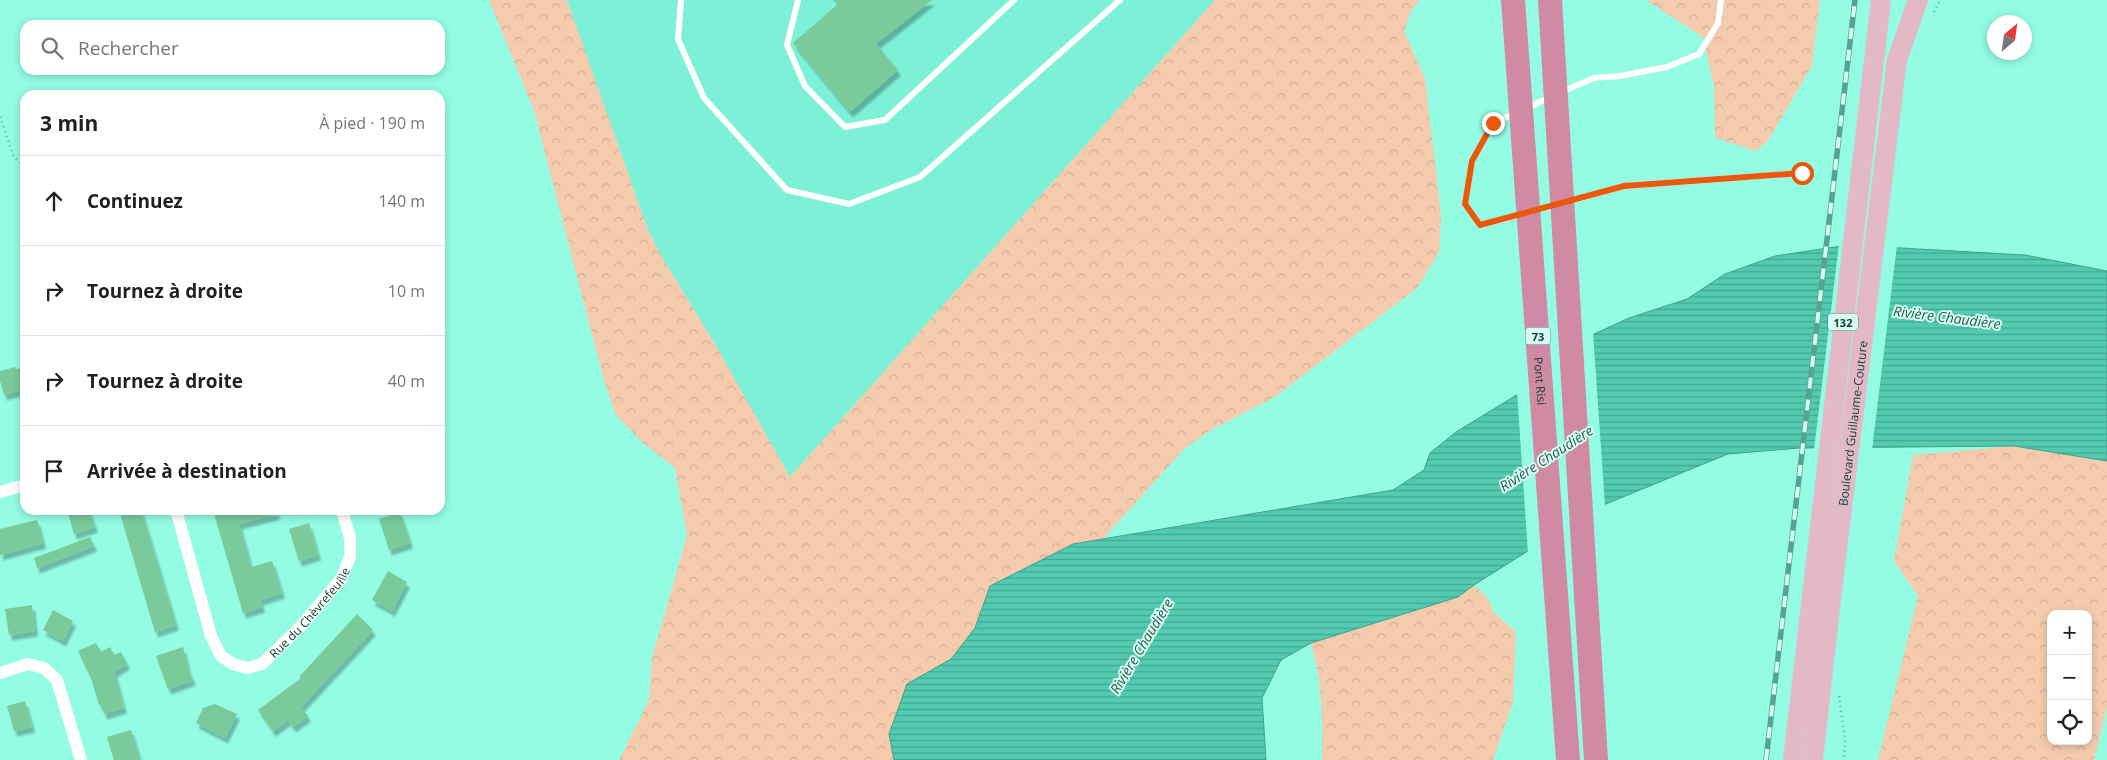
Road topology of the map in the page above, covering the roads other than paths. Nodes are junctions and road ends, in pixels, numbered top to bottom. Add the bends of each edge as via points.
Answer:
1 (682, 0) edge
2 (798, 0) edge
3 (1014, 0) edge
4 (1120, 0) edge
5 (1513, 0) edge
6 (1550, 0) edge
7 (1720, 0) edge
8 (1881, 0) edge
9 (1918, 0) edge
10 (1802, 173) dead end
11 (20, 486) edge
12 (0, 492) edge
13 (177, 515) edge
14 (343, 515) edge
15 (1822, 590) junction
16 (0, 673) edge
17 (81, 760) edge
18 (1568, 760) edge
19 (1596, 760) edge
20 (1793, 760) edge
21 (1813, 760) edge

1 - 4 lane via 678,39 704,98 786,190 849,204 920,177
2 - 3 lane via 787,45 805,86 845,127 885,120
5 - 18 highway, Pont Risi / 73
6 - 19 highway
7 - 10 lane via 1718,23 1699,54 1667,67 1594,78 1493,123 1472,161 1465,204 1480,225 1624,186
8 - 15 main road, Boulevard Guillaume-Couture / 132
9 - 15 main road, Boulevard Guillaume-Couture / 132 via 1897,60
11 - 12 street
13 - 14 street, Rue du Chèvrefeuille via 211,636 221,656 246,668 262,664 302,625 341,579 350,557 350,538
15 - 20 main road, Boulevard Guillaume-Couture / 132
15 - 21 main road, Boulevard Guillaume-Couture / 132
16 - 17 street via 28,664 44,668 57,680

